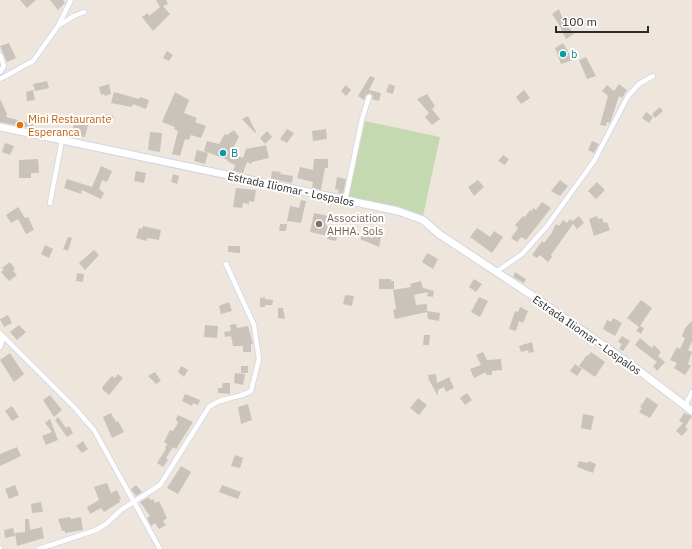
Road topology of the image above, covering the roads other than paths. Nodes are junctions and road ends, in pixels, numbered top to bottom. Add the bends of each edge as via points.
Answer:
1 (72, 0) edge
2 (84, 12) dead end
3 (58, 26) junction
4 (0, 55) edge
5 (0, 72) edge
6 (653, 76) dead end
7 (0, 79) edge
8 (369, 96) dead end
9 (0, 127) edge
10 (62, 140) junction
11 (345, 200) junction
12 (50, 203) dead end
13 (226, 264) dead end
14 (496, 272) junction
15 (0, 333) edge
16 (0, 347) edge
17 (692, 392) edge
18 (685, 406) junction
19 (692, 412) edge
20 (135, 502) junction
21 (39, 549) edge
22 (160, 549) edge

1 - 3 street
2 - 3 street
3 - 7 street via 33,61
4 - 5 street via 4,66
6 - 14 street via 639,84 628,96 594,161 547,226 522,254
8 - 11 street
9 - 10 street, Estrada Iliomar - Lospalos
10 - 11 street, Estrada Iliomar - Lospalos
10 - 12 street
11 - 14 street, Estrada Iliomar - Lospalos via 398,211 423,220 439,234
13 - 20 street via 254,325 259,359 251,391 241,397 214,402 209,406 160,485
14 - 18 street, Estrada Iliomar - Lospalos via 633,366
15 - 16 street
15 - 20 street via 85,418
17 - 18 street
18 - 19 street, Estrada Iliomar - Lospalos
20 - 21 street via 96,530
20 - 22 street

